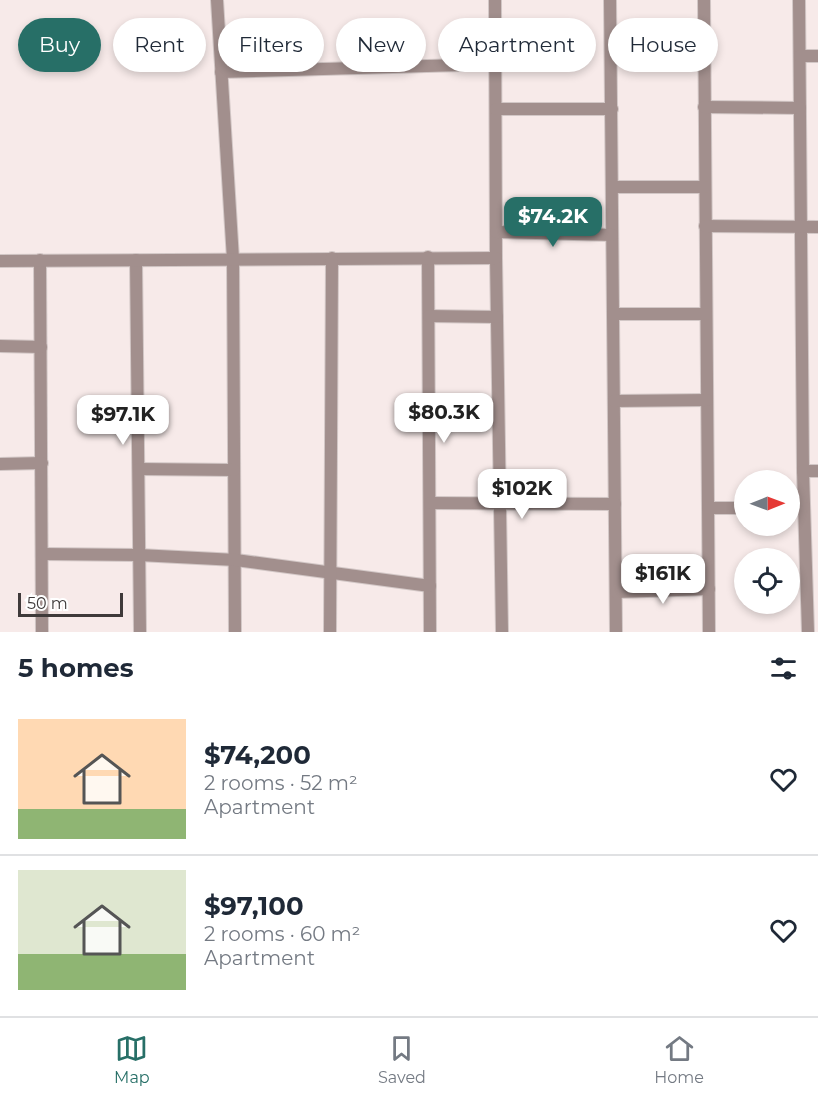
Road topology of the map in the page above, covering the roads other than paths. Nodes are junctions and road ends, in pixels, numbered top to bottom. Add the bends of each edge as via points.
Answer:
1 (217, 0) edge
2 (495, 0) edge
3 (610, 0) edge
4 (704, 0) edge
5 (799, 0) edge
6 (218, 18) edge
7 (495, 18) edge
8 (800, 56) junction
9 (818, 56) edge
10 (438, 66) edge
11 (324, 69) edge
12 (221, 72) edge
13 (496, 72) edge
14 (704, 107) junction
15 (800, 108) junction
16 (496, 109) junction
17 (612, 109) junction
18 (612, 187) junction
19 (705, 187) junction
20 (705, 226) junction
21 (802, 227) junction
22 (818, 227) edge
23 (496, 232) junction
24 (612, 235) junction
25 (428, 257) junction
26 (332, 258) junction
27 (496, 258) junction
28 (233, 259) junction
29 (40, 260) junction
30 (136, 260) junction
31 (0, 261) edge
32 (613, 314) junction
33 (706, 314) junction
34 (429, 316) junction
35 (497, 316) junction
36 (0, 346) edge
37 (41, 347) junction
38 (707, 400) junction
39 (614, 401) junction
40 (42, 463) junction
41 (0, 464) edge
42 (139, 469) junction
43 (234, 470) junction
44 (802, 471) junction
45 (818, 471) edge
46 (430, 503) junction
47 (615, 504) junction
48 (500, 505) junction
49 (803, 507) joint
50 (709, 508) junction
51 (734, 508) edge
52 (43, 554) junction
53 (139, 555) junction
54 (236, 560) junction
55 (331, 573) junction
56 (430, 586) junction
57 (709, 589) junction
58 (616, 592) junction
59 (42, 632) edge
60 (140, 632) edge
61 (235, 632) edge
62 (330, 632) edge
63 (430, 632) edge
64 (502, 632) edge
65 (616, 632) edge
66 (709, 632) edge
67 (808, 632) edge

1 - 6 street
2 - 7 street
3 - 17 street
4 - 14 street
5 - 8 street
8 - 9 street
8 - 15 street
10 - 11 street
12 - 28 street
13 - 16 street
14 - 15 street
14 - 19 street
15 - 21 street
16 - 17 street
16 - 23 street
17 - 18 street
18 - 19 street
18 - 24 street
19 - 20 street
20 - 21 street
20 - 33 street
21 - 22 street
21 - 44 street
23 - 24 street
23 - 27 street
24 - 32 street
25 - 26 street
25 - 27 street
25 - 34 street
26 - 28 street
26 - 55 street
27 - 35 street
28 - 30 street
28 - 43 street
29 - 30 street
29 - 31 street
29 - 37 street
30 - 42 street
32 - 33 street
32 - 39 street
33 - 38 street
34 - 35 street
34 - 46 street
35 - 48 street
36 - 37 street
37 - 40 street
38 - 39 street
38 - 50 street
39 - 47 street
40 - 41 street
40 - 52 street
42 - 43 street
42 - 53 street
43 - 54 street
44 - 45 street
44 - 49 street
46 - 48 street
46 - 56 street
47 - 48 street
47 - 58 street
48 - 64 street
49 - 67 street
50 - 51 street
50 - 57 street
52 - 53 street
52 - 59 street
53 - 54 street
53 - 60 street
54 - 55 street
54 - 61 street
55 - 56 street
55 - 62 street
56 - 63 street
57 - 58 street
57 - 66 street
58 - 65 street

